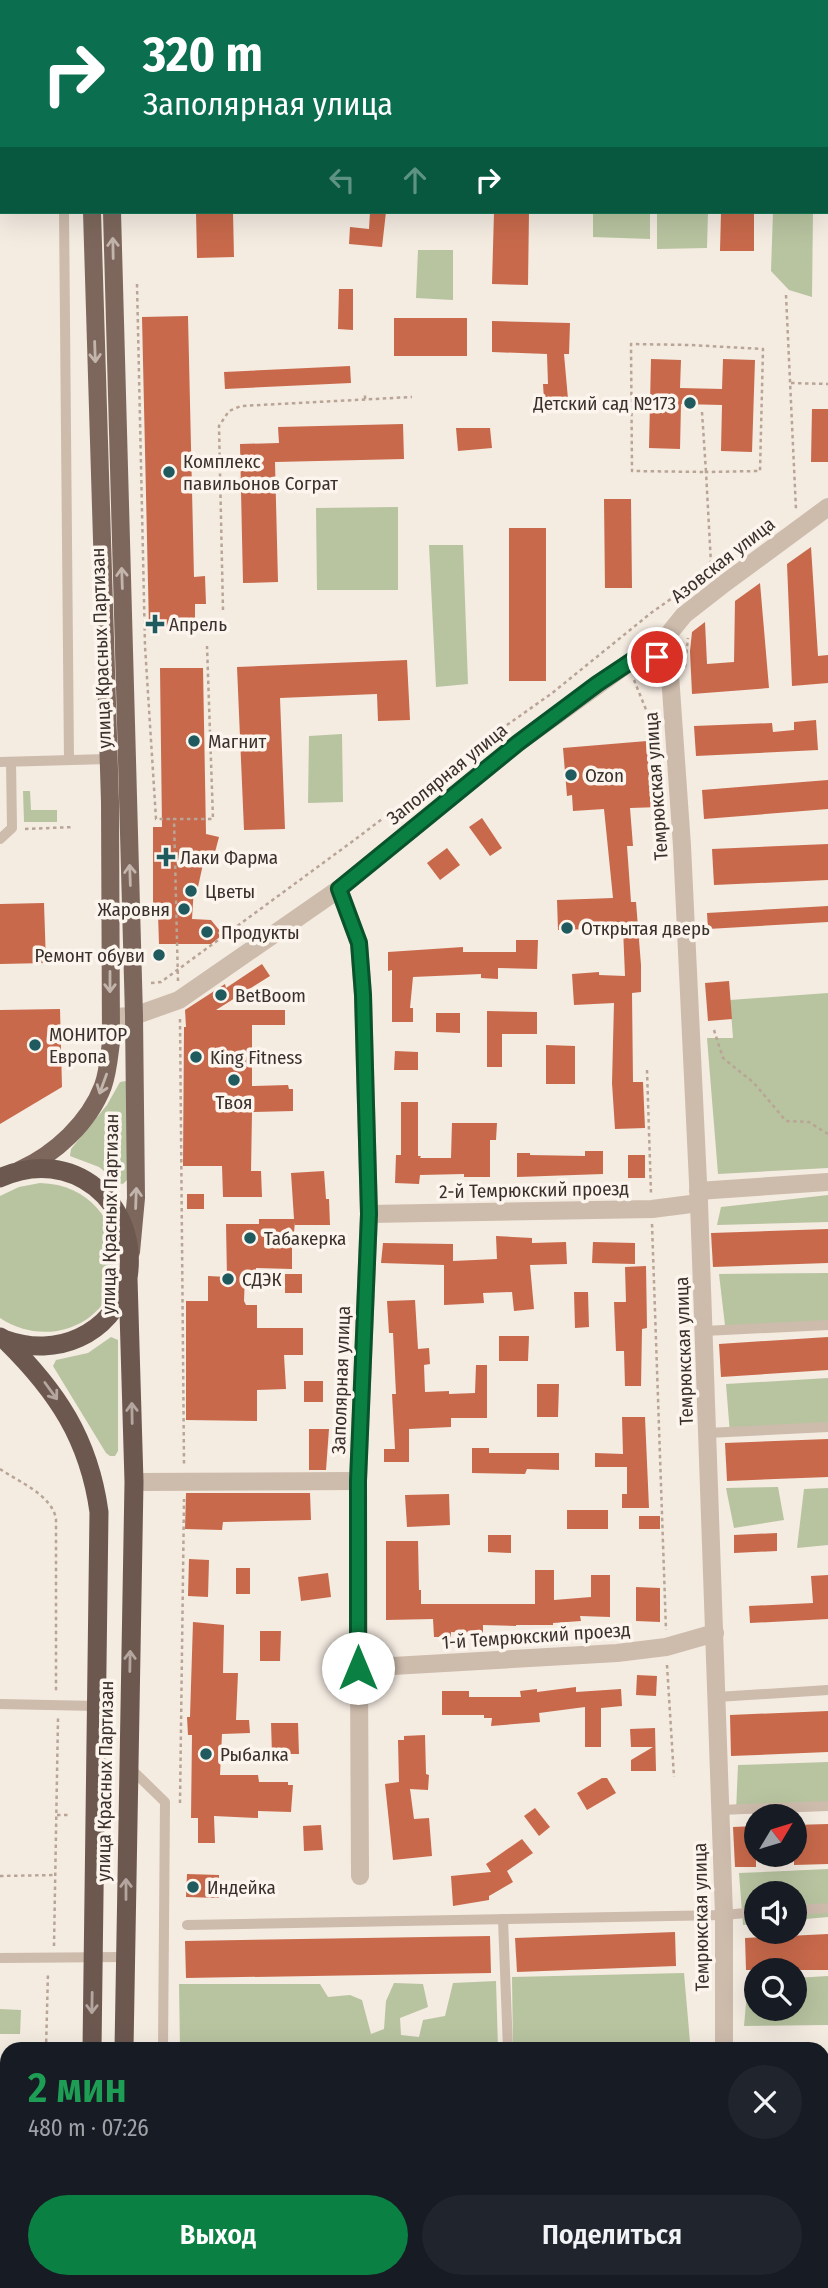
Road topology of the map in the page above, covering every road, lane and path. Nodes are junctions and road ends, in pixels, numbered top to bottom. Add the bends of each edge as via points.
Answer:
1 (64, 214) edge
2 (92, 214) edge
3 (112, 214) edge
4 (93, 284) junction
5 (113, 284) junction
6 (137, 284) dead end
7 (786, 295) dead end
8 (790, 383) junction
9 (828, 384) edge
10 (365, 392) dead end
11 (412, 397) dead end
12 (365, 399) junction
13 (702, 412) dead end
14 (706, 472) junction
15 (806, 507) dead end
16 (828, 507) edge
17 (720, 575) junction
18 (223, 610) dead end
19 (689, 631) dead end
20 (207, 646) dead end
21 (657, 657) junction
22 (625, 665) junction
23 (684, 670) dead end
24 (647, 737) dead end
25 (108, 759) junction
26 (69, 760) junction
27 (6, 762) edge
28 (174, 819) junction
29 (74, 827) dead end
30 (12, 828) junction
31 (0, 839) edge
32 (339, 889) junction
33 (177, 971) junction
34 (179, 1000) junction
35 (155, 1010) junction
36 (134, 1016) junction
37 (111, 1017) junction
38 (714, 1030) dead end
39 (647, 1070) dead end
40 (828, 1134) edge
41 (4, 1177) edge
42 (828, 1182) edge
43 (699, 1197) junction
44 (652, 1209) junction
45 (369, 1214) junction
46 (129, 1272) junction
47 (828, 1325) edge
48 (704, 1332) junction
49 (3, 1339) edge
50 (828, 1427) edge
51 (707, 1433) junction
52 (0, 1469) edge
53 (184, 1481) junction
54 (358, 1481) junction
55 (134, 1482) junction
56 (715, 1633) junction
57 (666, 1647) junction
58 (358, 1668) junction
59 (828, 1690) edge
60 (718, 1697) junction
61 (0, 1704) edge
62 (55, 1704) junction
63 (97, 1706) junction
64 (127, 1765) junction
65 (674, 1777) dead end
66 (828, 1806) edge
67 (180, 1807) dead end
68 (720, 1810) junction
69 (57, 1815) junction
70 (71, 1815) dead end
71 (56, 1875) junction
72 (0, 1876) edge
73 (360, 1876) dead end
74 (828, 1908) edge
75 (807, 1909) edge
76 (744, 1913) edge
77 (724, 1914) junction
78 (503, 1919) junction
79 (187, 1925) dead end
80 (93, 1956) junction
81 (48, 1957) junction
82 (126, 1957) junction
83 (0, 1958) edge
84 (46, 2042) edge
85 (92, 2042) edge
86 (124, 2042) edge
87 (163, 2042) edge
88 (508, 2042) edge
89 (724, 2042) edge

1 - 26 lane
2 - 4 main road, улица Красных Партизан
5 -> 3 main road, улица Красных Партизан
4 - 5 lane
4 -> 25 main road, улица Красных Партизан
36 -> 5 main road, улица Красных Партизан
6 - 28 path via 145,646 156,819
7 - 8 path
8 - 9 path
8 - 15 path via 796,514
10 - 12 path
11 - 12 path
12 - 18 path via 241,406 229,411 219,426
13 - 14 path
14 - 14 path via 760,471 763,349 631,344 632,471
14 - 17 path via 711,564
16 - 17 street, Азовская улица
17 - 21 street, Азовская улица via 667,636
17 - 33 path via 651,613 551,694
19 - 23 path
20 - 28 path via 213,819
21 - 22 street, Заполярная улица via 649,655
21 - 43 street, Темрюкская улица via 670,675
22 - 24 path via 647,712
22 - 32 street, Заполярная улица via 518,743
25 - 26 lane
25 -> 37 main road, улица Красных Партизан
26 - 27 lane
27 - 30 lane
28 - 33 path
29 - 30 path
30 - 31 lane
32 - 34 street, Заполярная улица
32 - 45 street, Заполярная улица via 359,943
33 - 34 path
33 - 35 path via 161,982 150,983
34 - 35 street, Заполярная улица
34 - 53 path
35 - 36 street, Заполярная улица
36 - 37 street, Заполярная улица
46 -> 36 main road, улица Красных Партизан via 136,1198
37 -> 41 main road, улица Красных Партизан via 108,1067 93,1106 50,1153
38 - 40 path via 723,1058 754,1083 786,1121 809,1122
39 - 44 path
41 - 46 highway via 38,1168 55,1169 100,1191 124,1224
42 - 43 street, 2-й Темрюкский проезд
43 - 44 street, 2-й Темрюкский проезд
43 - 48 street, Темрюкская улица
44 - 45 street, 2-й Темрюкский проезд
44 - 57 path
45 - 54 street, Заполярная улица
46 - 49 highway via 114,1309 82,1338 39,1348
55 -> 46 highway, улица Красных Партизан
47 - 48 lane
48 - 51 street, Темрюкская улица
49 -> 63 highway, улица Красных Партизан via 34,1369 64,1410 82,1443 96,1489
50 - 51 lane
51 - 56 street, Темрюкская улица
52 - 62 path via 54,1509
53 - 54 street
53 - 55 street
53 - 67 path
54 - 58 street, Заполярная улица
64 -> 55 highway, улица Красных Партизан
56 - 57 street, 1-й Темрюкский проезд
56 - 60 street, Темрюкская улица
57 - 58 street, 1-й Темрюкский проезд
57 - 65 path
58 - 73 street, Заполярная улица
59 - 60 lane
60 - 68 street, Темрюкская улица
61 - 62 lane
62 - 63 lane
62 - 69 path
63 - 80 highway, улица Красных Партизан
82 -> 64 highway, улица Красных Партизан
64 - 87 lane via 165,1802
66 - 68 lane
68 - 77 street, Темрюкская улица
69 - 70 path
69 - 71 path
71 - 72 path
71 - 81 path via 55,1945
74 - 75 lane
76 - 77 lane
77 - 78 lane
77 - 89 street, Темрюкская улица
78 - 79 lane
78 - 88 lane
80 - 81 lane
80 - 82 lane
80 -> 85 highway, улица Красных Партизан
81 - 83 lane
81 - 84 path
82 - 86 highway, улица Красных Партизан

